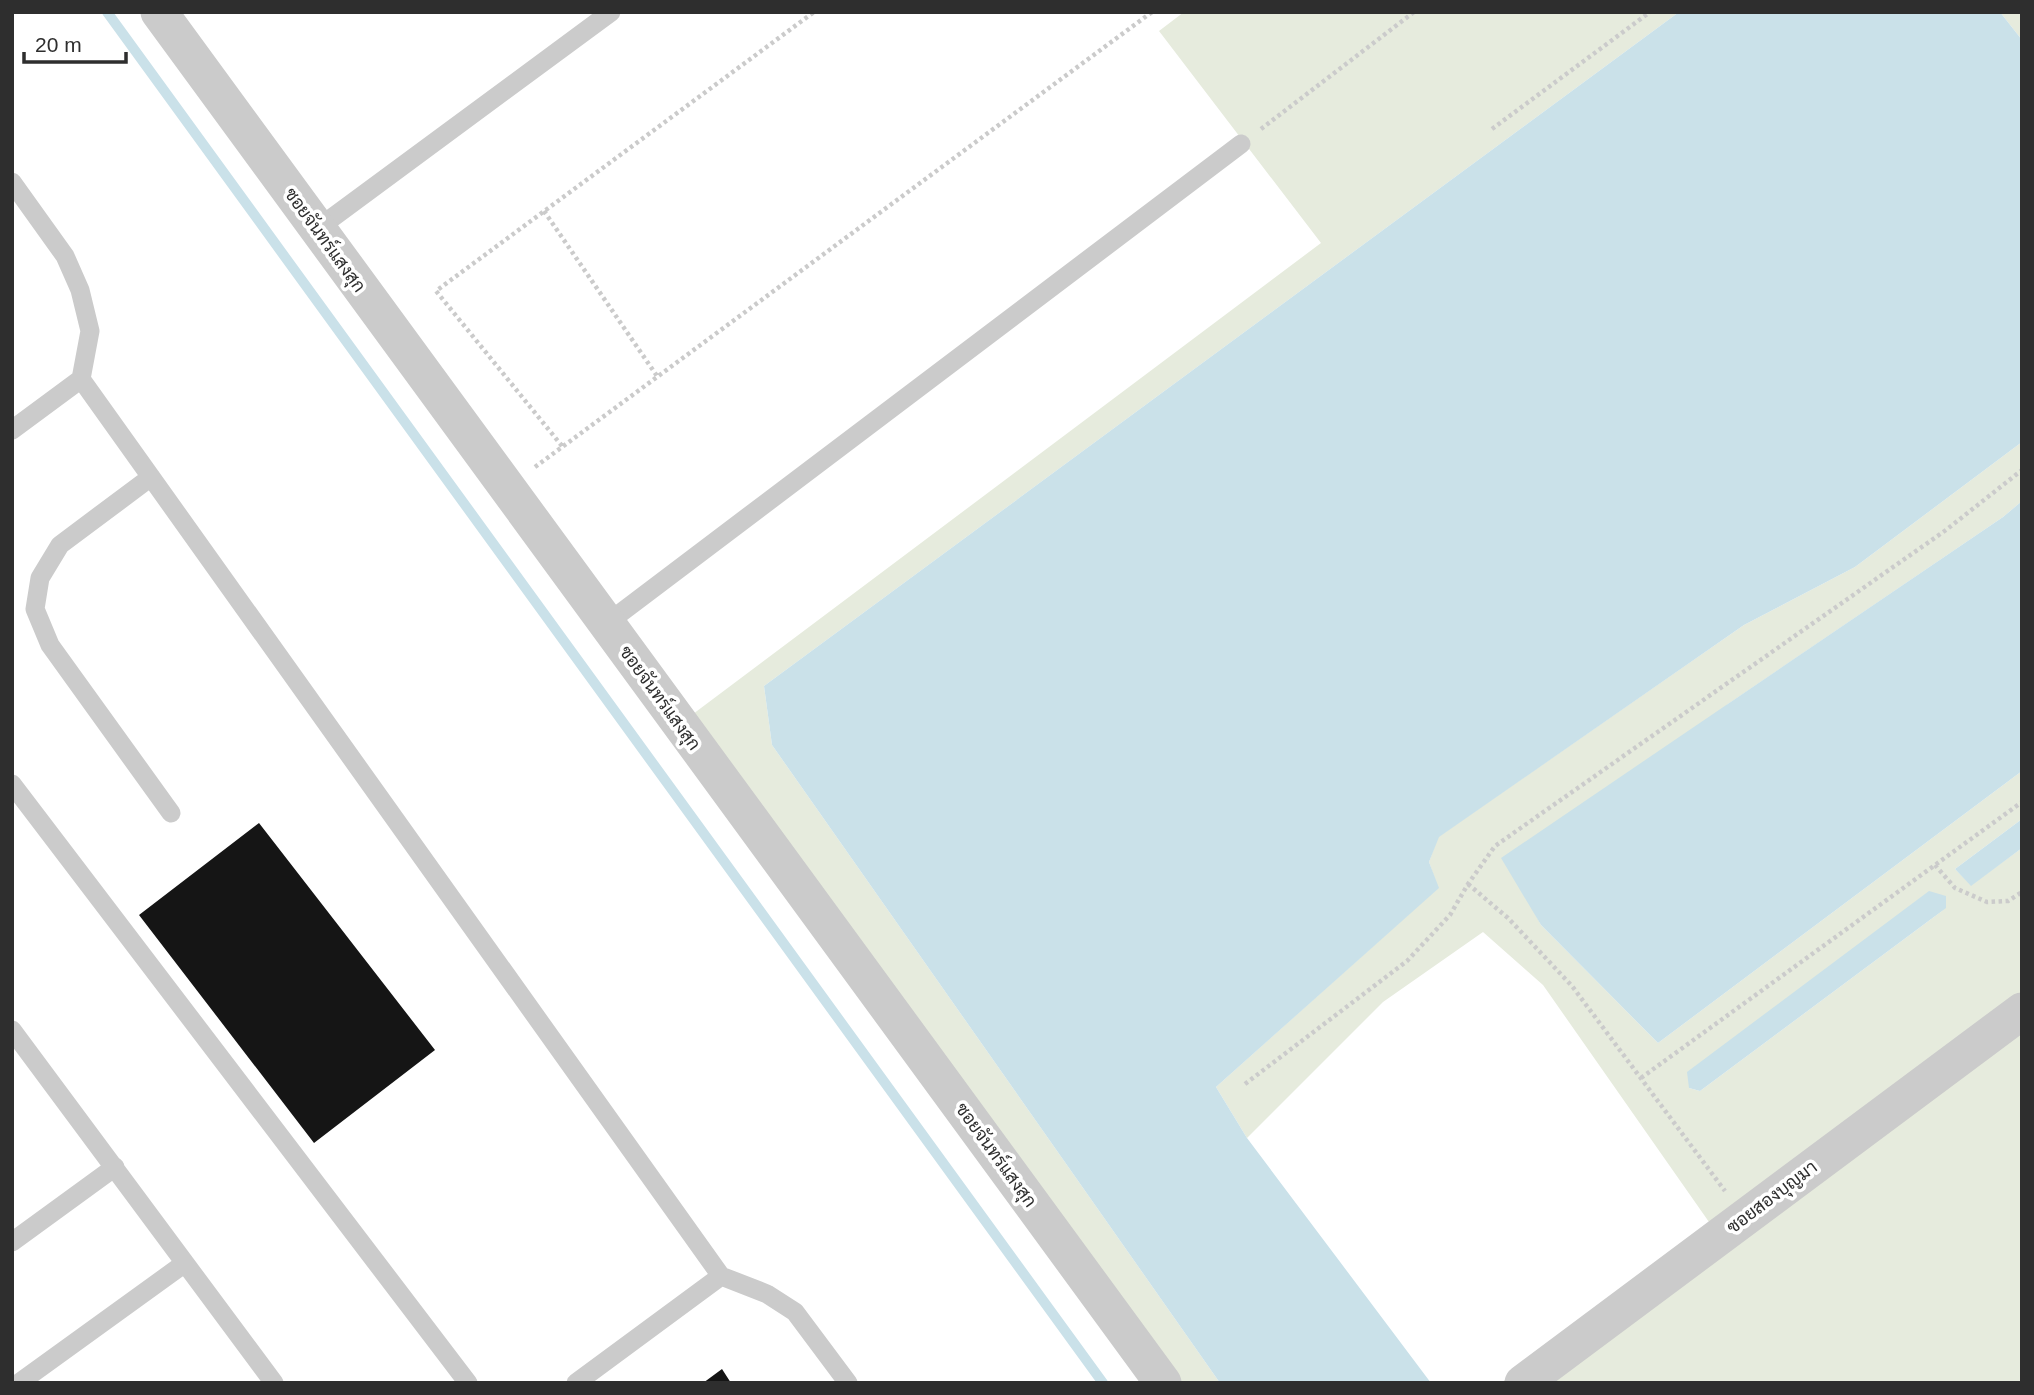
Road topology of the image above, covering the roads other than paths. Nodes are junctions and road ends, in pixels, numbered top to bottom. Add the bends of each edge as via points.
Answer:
1 (159, 12) edge
2 (611, 12) edge
3 (1241, 144) road end
4 (12, 182) edge
5 (317, 229) junction
6 (81, 379) junction
7 (12, 430) edge
8 (151, 477) junction
9 (606, 624) junction
10 (12, 784) edge
11 (170, 813) dead end
12 (2022, 1011) edge
13 (12, 1030) edge
14 (116, 1167) junction
15 (12, 1242) edge
16 (185, 1263) junction
17 (721, 1276) junction
18 (19, 1383) edge
19 (274, 1383) edge
20 (468, 1383) edge
21 (576, 1383) edge
22 (848, 1383) edge
23 (1163, 1383) edge
24 (1523, 1383) edge

1 - 5 street, ซอยจันทร์แสงสุก
2 - 5 lane
3 - 9 lane
4 - 6 lane via 65,256 80,290 90,331
5 - 9 street, ซอยจันทร์แสงสุก
6 - 7 lane
6 - 8 lane
8 - 11 lane via 60,544 40,578 35,609 50,645
8 - 17 lane
9 - 23 street, ซอยจันทร์แสงสุก
10 - 20 lane
12 - 24 street, ซอยสองบุญมา
13 - 14 lane
14 - 15 lane
14 - 16 lane
16 - 18 lane
16 - 19 lane
17 - 21 lane
17 - 22 lane via 767,1294 795,1312

